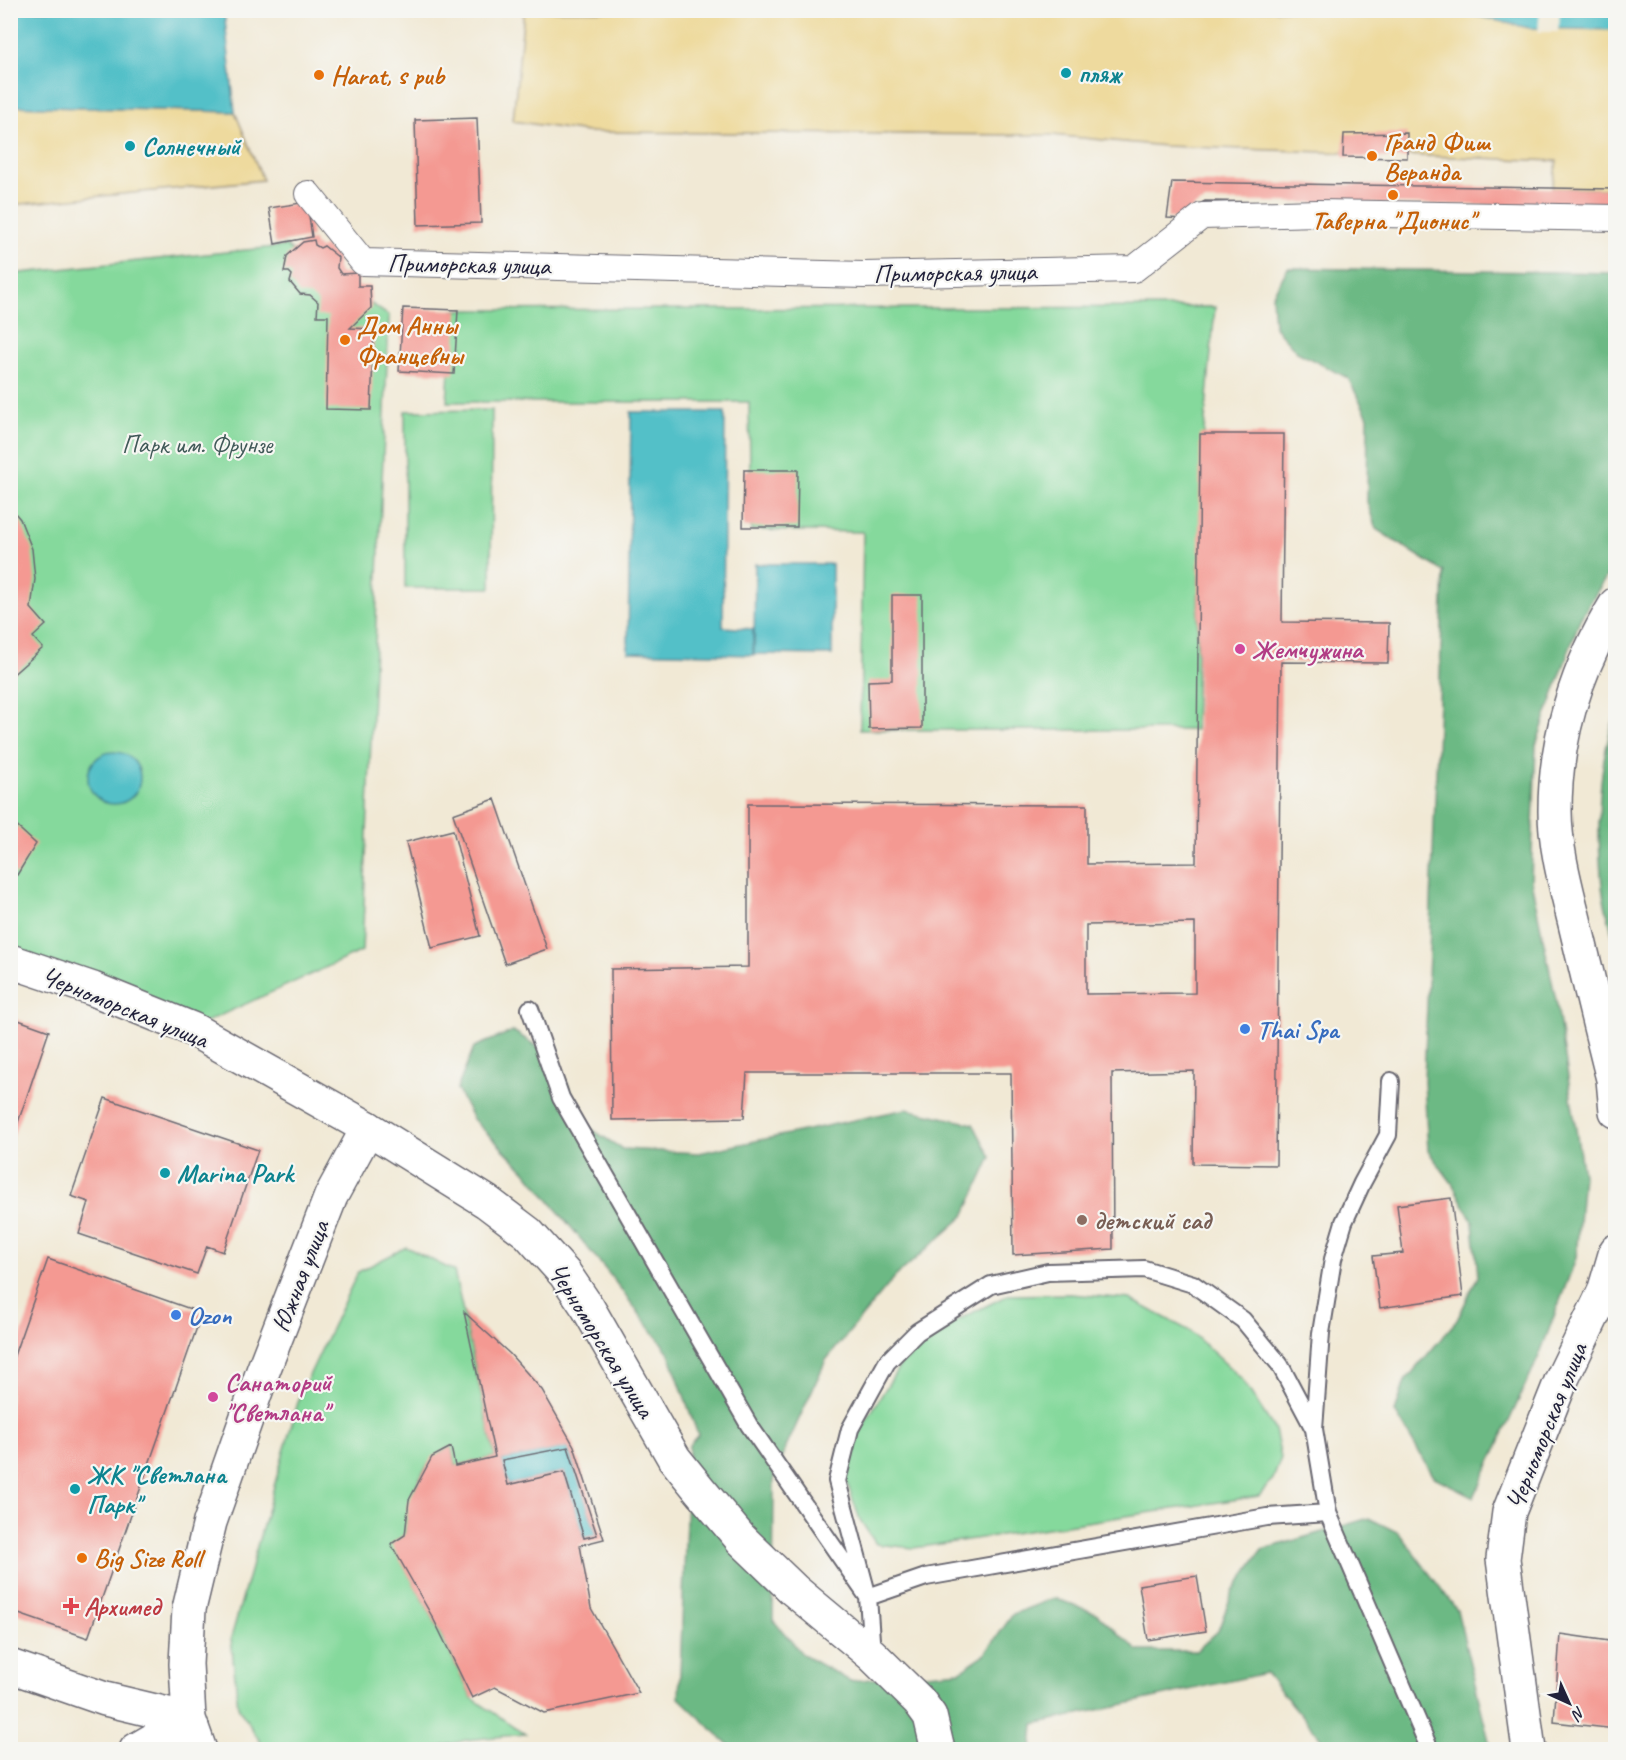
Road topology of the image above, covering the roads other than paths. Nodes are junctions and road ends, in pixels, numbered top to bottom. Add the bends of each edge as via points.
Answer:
1 (308, 194) dead end
2 (1616, 218) edge
3 (1616, 604) edge
4 (10, 961) edge
5 (530, 1009) dead end
6 (1391, 1081) dead end
7 (1616, 1111) edge
8 (368, 1128) junction
9 (1616, 1251) edge
10 (1314, 1429) junction
11 (1328, 1513) junction
12 (868, 1597) junction
13 (873, 1655) junction
14 (10, 1666) edge
15 (189, 1719) junction
16 (136, 1749) edge
17 (200, 1749) edge
18 (938, 1749) edge
19 (1430, 1749) edge
20 (1529, 1749) edge

1 - 2 street, Приморская улица via 363,262 864,275 1134,268 1202,216 1318,213
3 - 7 main road via 1599,631 1575,688 1558,750 1555,813 1562,873 1613,1079
4 - 8 main road, Черноморская улица via 192,1029
5 - 12 lane via 561,1098 749,1425
6 - 10 lane via 1388,1135 1357,1193 1333,1259 1321,1333
8 - 13 main road, Черноморская улица via 487,1202 547,1252 588,1308 674,1458 699,1489 741,1539 794,1590
8 - 15 main road, Южная улица via 331,1196 210,1522 189,1610
9 - 20 main road, Черноморская улица via 1604,1292 1561,1381 1509,1512 1503,1559
10 - 11 lane
10 - 12 lane via 1280,1365 1243,1320 1193,1284 1144,1269 1048,1272 991,1285 917,1332 887,1362 850,1429 837,1481
11 - 12 lane via 1267,1517 938,1575
11 - 19 lane
12 - 13 lane
13 - 18 main road, Черноморская улица via 930,1716
14 - 15 main road via 105,1699
15 - 16 main road
15 - 17 main road, Южная улица

